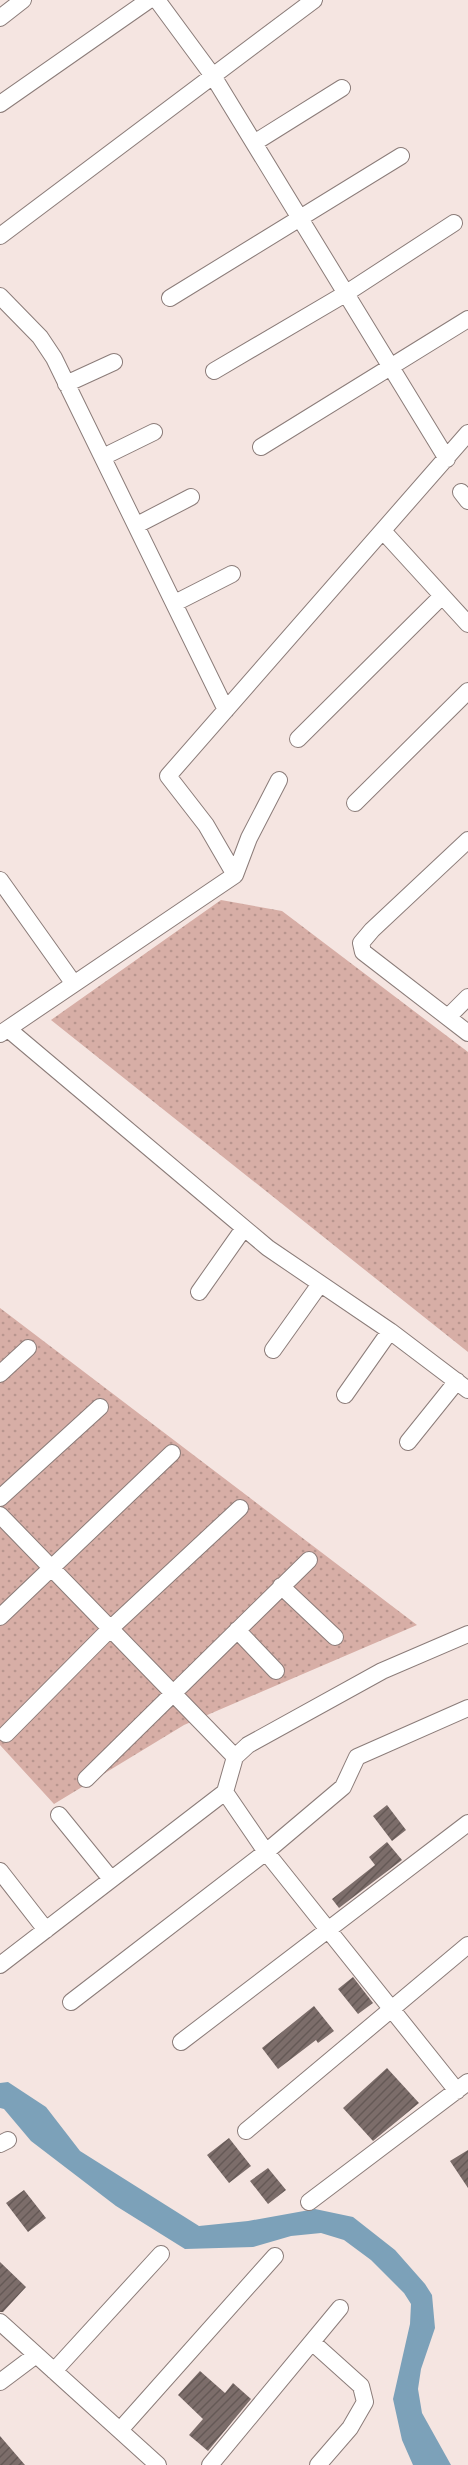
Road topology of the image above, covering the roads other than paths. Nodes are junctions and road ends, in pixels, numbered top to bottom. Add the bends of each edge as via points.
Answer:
1 (23, 0) edge
2 (148, 0) edge
3 (157, 0) edge
4 (314, 0) edge
5 (0, 18) edge
6 (213, 76) junction
7 (342, 88) dead end
8 (0, 104) edge
9 (254, 143) junction
10 (401, 156) dead end
11 (299, 218) junction
12 (454, 223) dead end
13 (0, 236) edge
14 (345, 294) junction
15 (0, 296) edge
16 (170, 298) dead end
17 (468, 319) edge
18 (114, 362) dead end
19 (391, 369) junction
20 (214, 372) dead end
21 (66, 384) junction
22 (154, 432) dead end
23 (468, 433) edge
24 (261, 447) dead end
25 (103, 457) junction
26 (447, 459) junction
27 (191, 497) dead end
28 (137, 525) junction
29 (383, 531) junction
30 (232, 574) dead end
31 (442, 596) junction
32 (175, 603) junction
33 (468, 624) edge
34 (468, 691) edge
35 (226, 710) junction
36 (298, 739) dead end
37 (279, 780) dead end
38 (355, 803) dead end
39 (468, 840) edge
40 (235, 875) junction
41 (0, 880) edge
42 (74, 984) junction
43 (468, 997) edge
44 (448, 1017) junction
45 (4, 1031) edge
46 (468, 1033) edge
47 (244, 1228) junction
48 (320, 1284) junction
49 (199, 1292) dead end
50 (390, 1331) junction
51 (28, 1348) dead end
52 (273, 1350) dead end
53 (0, 1374) edge
54 (463, 1386) edge
55 (345, 1395) dead end
56 (100, 1407) dead end
57 (408, 1442) dead end
58 (172, 1453) dead end
59 (0, 1498) edge
60 (240, 1508) dead end
61 (0, 1515) edge
62 (309, 1560) dead end
63 (53, 1568) junction
64 (281, 1586) junction
65 (0, 1617) edge
66 (111, 1629) junction
67 (237, 1630) junction
68 (468, 1634) edge
69 (335, 1637) dead end
70 (276, 1671) dead end
71 (175, 1692) junction
72 (468, 1708) edge
73 (6, 1734) dead end
74 (235, 1757) junction
75 (86, 1779) dead end
76 (225, 1792) junction
77 (59, 1815) dead end
78 (468, 1823) edge
79 (266, 1852) junction
80 (0, 1871) edge
81 (111, 1879) junction
82 (46, 1929) junction
83 (328, 1930) junction
84 (468, 1945) edge
85 (0, 1965) edge
86 (71, 2002) dead end
87 (391, 2010) junction
88 (181, 2042) dead end
89 (463, 2087) edge
90 (246, 2131) dead end
91 (309, 2202) dead end
92 (161, 2254) dead end
93 (275, 2256) dead end
94 (340, 2308) dead end
95 (0, 2322) edge
96 (312, 2342) junction
97 (36, 2355) junction
98 (54, 2371) junction
99 (0, 2382) edge
100 (120, 2430) junction
101 (158, 2465) edge
102 (210, 2465) edge
103 (318, 2465) edge

1 - 5 street
2 - 8 street
3 - 6 street
4 - 6 street
6 - 9 street
6 - 13 street
7 - 9 street
9 - 11 street
10 - 11 street
11 - 14 street
11 - 16 street
12 - 14 street
14 - 19 street
14 - 20 street
15 - 21 street via 40,337
17 - 19 street
18 - 21 street
19 - 24 street
19 - 26 street
21 - 25 street
22 - 25 street
23 - 26 street
25 - 28 street
26 - 29 street
27 - 28 street
28 - 32 street
29 - 31 street
29 - 35 street
30 - 32 street
31 - 33 street
31 - 36 street
32 - 35 street
34 - 38 street
35 - 40 street via 168,776 206,825
37 - 40 street
39 - 44 street via 361,943 363,952
40 - 42 street
41 - 42 street
42 - 45 street
43 - 44 street
44 - 46 street
45 - 47 street
47 - 48 street
47 - 49 street
48 - 50 street
48 - 52 street
50 - 54 street
50 - 55 street
51 - 53 street
54 - 57 street
56 - 59 street
58 - 63 street
60 - 66 street
61 - 63 street
62 - 64 street
63 - 65 street
63 - 66 street
64 - 67 street
64 - 69 street
66 - 71 street
66 - 73 street
67 - 70 street
67 - 71 street
68 - 74 street via 382,1671 248,1745
71 - 74 street
71 - 75 street
72 - 79 street via 357,1757 343,1786
74 - 76 street
76 - 79 street
76 - 81 street
77 - 81 street
78 - 83 street
79 - 83 street
79 - 86 street
80 - 82 street
81 - 82 street
82 - 85 street
83 - 87 street
83 - 88 street
84 - 87 street
87 - 89 street
87 - 90 street
89 - 91 street
92 - 98 street
93 - 100 street
94 - 96 street
95 - 97 street
96 - 102 street
96 - 103 street via 361,2386 365,2402 350,2428
97 - 98 street
97 - 99 street
98 - 100 street
100 - 101 street

